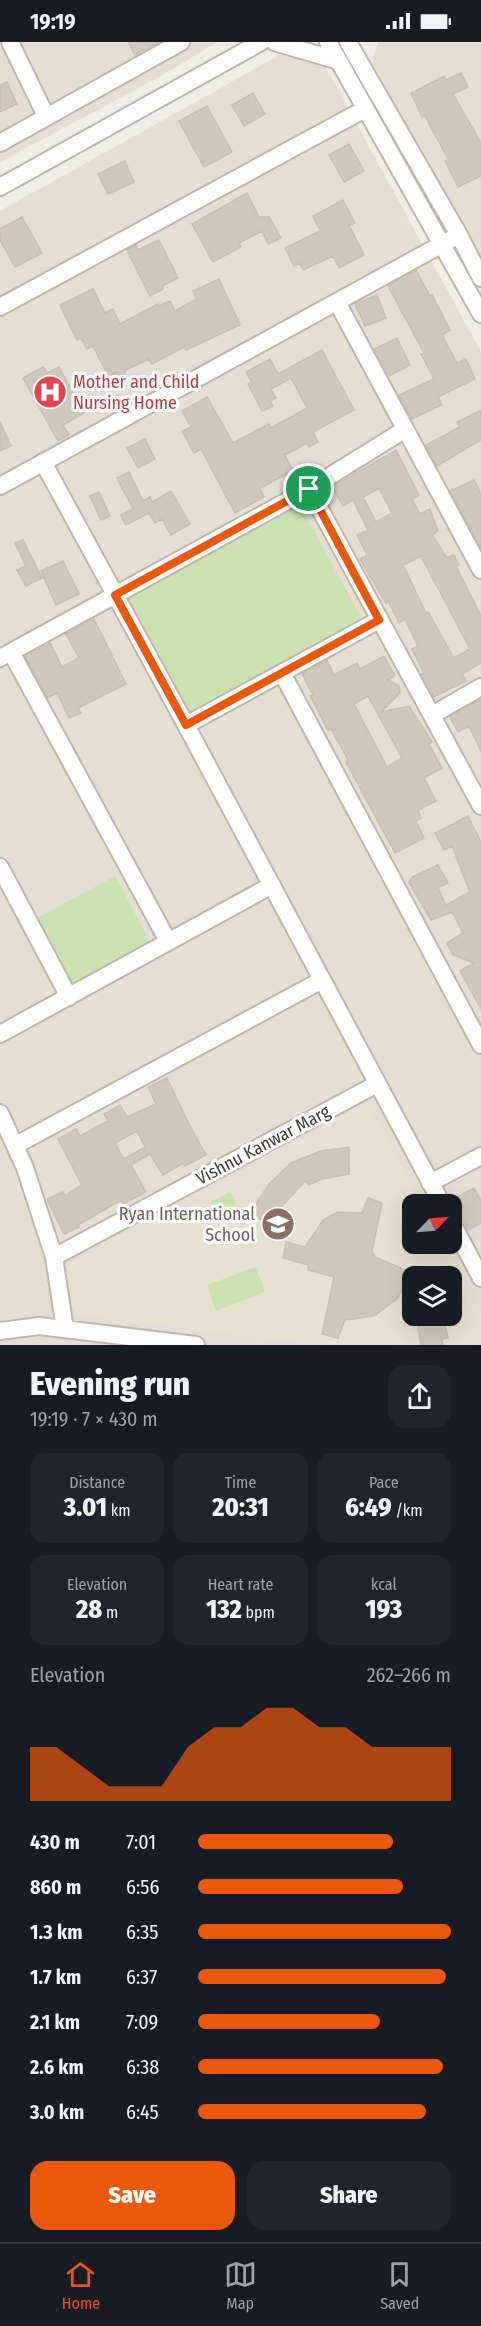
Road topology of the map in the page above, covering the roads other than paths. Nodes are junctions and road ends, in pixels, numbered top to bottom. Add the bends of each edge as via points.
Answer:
1 (10, 42) edge
2 (181, 42) edge
3 (261, 42) edge
4 (274, 42) edge
5 (328, 42) edge
6 (348, 42) edge
7 (365, 42) edge
8 (339, 61) junction
9 (363, 65) junction
10 (365, 108) junction
11 (46, 116) junction
12 (0, 143) edge
13 (0, 187) edge
14 (459, 235) junction
15 (442, 243) junction
16 (481, 278) edge
17 (337, 302) junction
18 (0, 307) edge
19 (481, 314) edge
20 (404, 430) junction
21 (43, 462) junction
22 (0, 486) edge
23 (309, 489) junction
24 (481, 570) edge
25 (115, 595) junction
26 (379, 620) junction
27 (5, 655) edge
28 (282, 673) junction
29 (481, 687) edge
30 (432, 715) junction
31 (186, 725) junction
32 (481, 806) edge
33 (0, 867) edge
34 (272, 885) junction
35 (168, 941) junction
36 (322, 980) junction
37 (69, 997) junction
38 (0, 1034) edge
39 (479, 1034) edge
40 (377, 1084) junction
41 (0, 1113) edge
42 (16, 1145) junction
43 (481, 1156) edge
44 (430, 1184) junction
45 (436, 1194) edge
46 (462, 1242) edge
47 (54, 1257) junction
48 (481, 1278) edge
49 (64, 1329) junction
50 (0, 1331) edge
51 (196, 1345) edge

1 - 11 street
2 - 11 street
3 - 13 street
4 - 8 street
5 - 8 street
6 - 9 street
7 - 9 street
8 - 10 street
9 - 14 street
10 - 15 street
10 - 18 street
11 - 12 street
14 - 15 street
14 - 16 street
15 - 17 street
15 - 19 street
17 - 20 street
17 - 21 street
20 - 23 street
20 - 24 street
21 - 22 street
21 - 25 street
23 - 25 street
23 - 26 street
25 - 27 street
25 - 31 street
26 - 28 street
26 - 30 street
27 - 35 street
28 - 31 street
28 - 39 street
29 - 30 street
30 - 32 street
31 - 34 street
33 - 37 street
34 - 35 street
34 - 36 street
35 - 37 street
36 - 40 street
36 - 42 street
37 - 38 street
40 - 44 street
40 - 47 street, Vishnu Kanwar Marg
41 - 42 street
42 - 47 street
43 - 44 street
44 - 45 street
46 - 48 street
47 - 49 street
49 - 50 street via 39,1326
49 - 51 street

